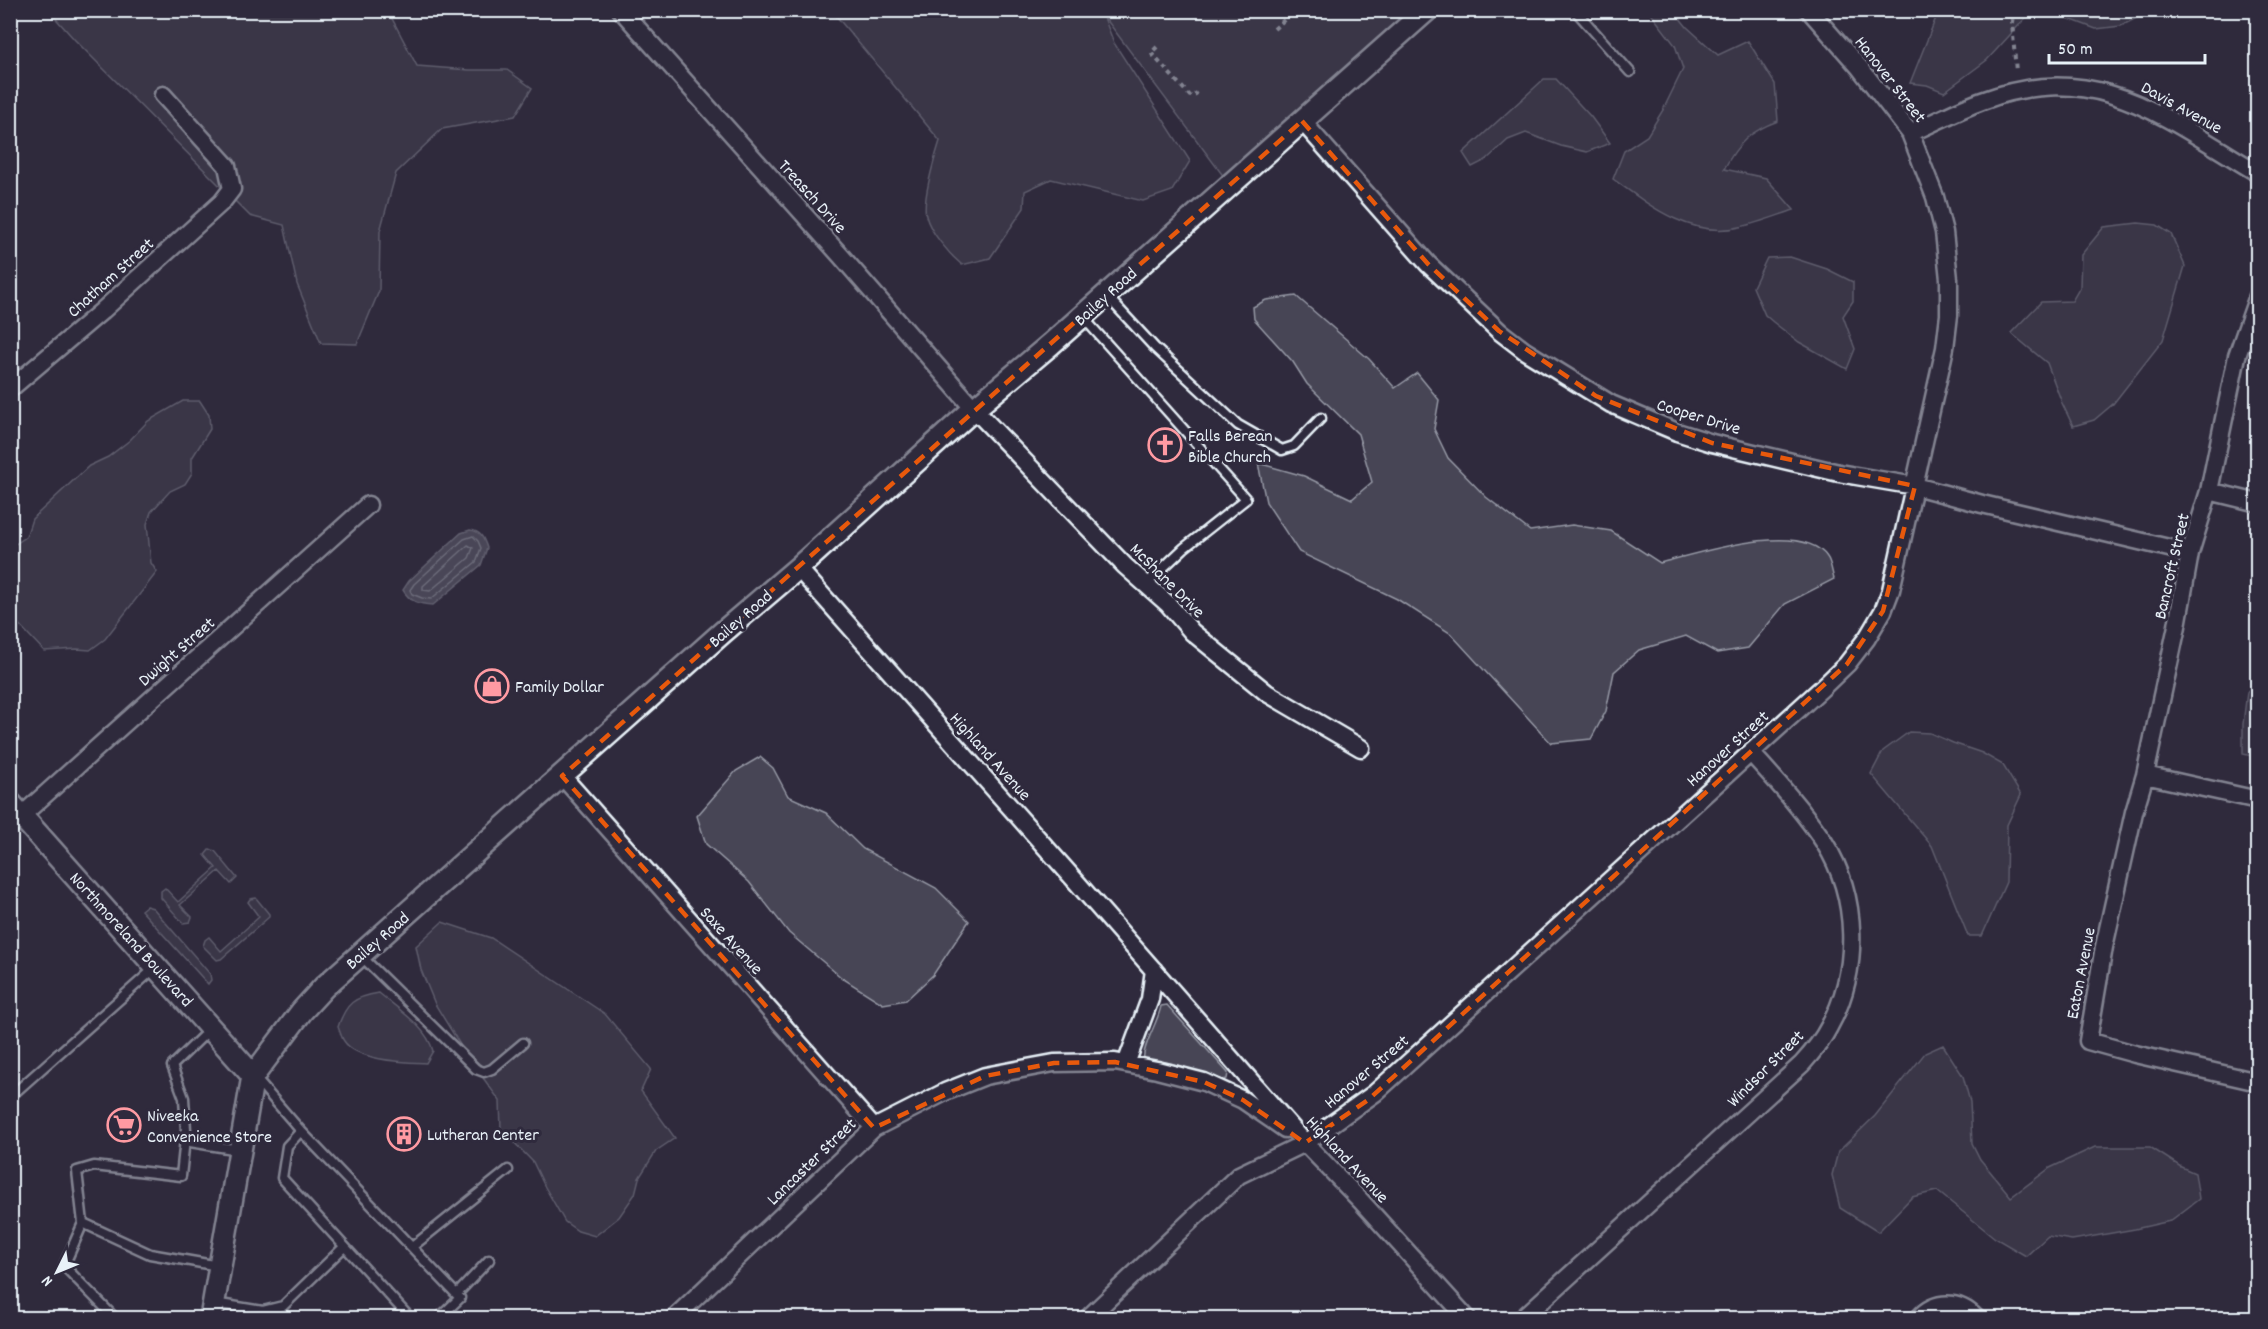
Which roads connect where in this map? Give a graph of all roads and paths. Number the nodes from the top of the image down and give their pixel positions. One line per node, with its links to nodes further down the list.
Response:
1 (621, 10): 20 (street, Treasch Drive)
2 (1290, 10): 7 (path)
3 (1427, 10): 13 (street, Bailey Road)
4 (1575, 10): 9 (lane)
5 (1809, 10): 14 (street, Hanover Street)
6 (2014, 10): 10 (path)
7 (1274, 29)
8 (1157, 47): 11 (path)
9 (1630, 72)
10 (2018, 91): 14 (street, Davis Avenue); 15 (street, Davis Avenue)
11 (1197, 93)
12 (163, 95): 19 (street, Chatham Street)
13 (1302, 121): 16 (street, Bailey Road); 22 (street, Cooper Drive)
14 (1910, 133): 22 (street, Hanover Street)
15 (2258, 172)
16 (1106, 295): 18 (street, Bailey Road); 21 (lane)
17 (2258, 296): 23 (street, Bancroft Street)
18 (1082, 316): 20 (street, Bailey Road); 28 (lane)
19 (10, 390)
20 (974, 409): 27 (street, Bailey Road); 28 (street, McShane Drive)
21 (1321, 418)
22 (1915, 486): 26 (street, Cooper Drive); 30 (street, Hanover Street)
23 (2209, 491): 24 (street); 26 (street, Bancroft Street)
24 (2258, 502)
25 (368, 505): 35 (street, Dwight Street)
26 (2190, 553): 31 (street, Bancroft Street)
27 (798, 568): 32 (street, Bailey Road); 38 (street, Highland Avenue)
28 (1146, 584): 29 (street, McShane Drive)
29 (1360, 748)
30 (1751, 753): 48 (street, Hanover Street); 65 (street, Windsor Street)
31 (2145, 775): 33 (street); 34 (street, Bancroft Street)
32 (562, 777): 36 (street, Bailey Road); 45 (street, Saxe Avenue)
33 (2258, 800)
34 (2134, 812): 43 (street, Eaton Avenue)
35 (14, 815): 37 (street, Northmoreland Boulevard)
36 (360, 955): 40 (lane); 42 (street, Bailey Road)
37 (156, 966): 39 (street, Northmoreland Boulevard); 44 (lane)
38 (1154, 970): 41 (street); 48 (street, Highland Avenue)
39 (211, 1028): 42 (street, Northmoreland Boulevard); 47 (lane)
40 (523, 1043)
41 (1126, 1064): 45 (street, Lancaster Street); 48 (street, Lancaster Street)
42 (253, 1076): 46 (lane); 49 (street, Bailey Road)
43 (2258, 1082)
44 (11, 1096)
45 (874, 1128): 62 (street, Lancaster Street)
46 (301, 1131): 52 (lane); 53 (lane)
47 (184, 1141): 49 (lane); 51 (lane)
48 (1305, 1143): 63 (street, Hanover Street); 64 (street, Highland Avenue)
49 (239, 1150): 55 (street, Bailey Road)
50 (508, 1170): 53 (lane)
51 (83, 1223): 55 (lane); 59 (lane)
52 (344, 1247): 58 (lane); 60 (lane)
53 (412, 1247): 56 (lane)
54 (489, 1260): 56 (lane)
55 (219, 1266): 57 (street, Bailey Road)
56 (457, 1294): 61 (lane)
57 (213, 1310): 58 (lane)
58 (253, 1314)
59 (115, 1318)
60 (411, 1318)
61 (439, 1318)
62 (674, 1318)
63 (1088, 1318)
64 (1467, 1318)
65 (1523, 1318)
66 (1919, 1318): 67 (street)
67 (1976, 1318)

